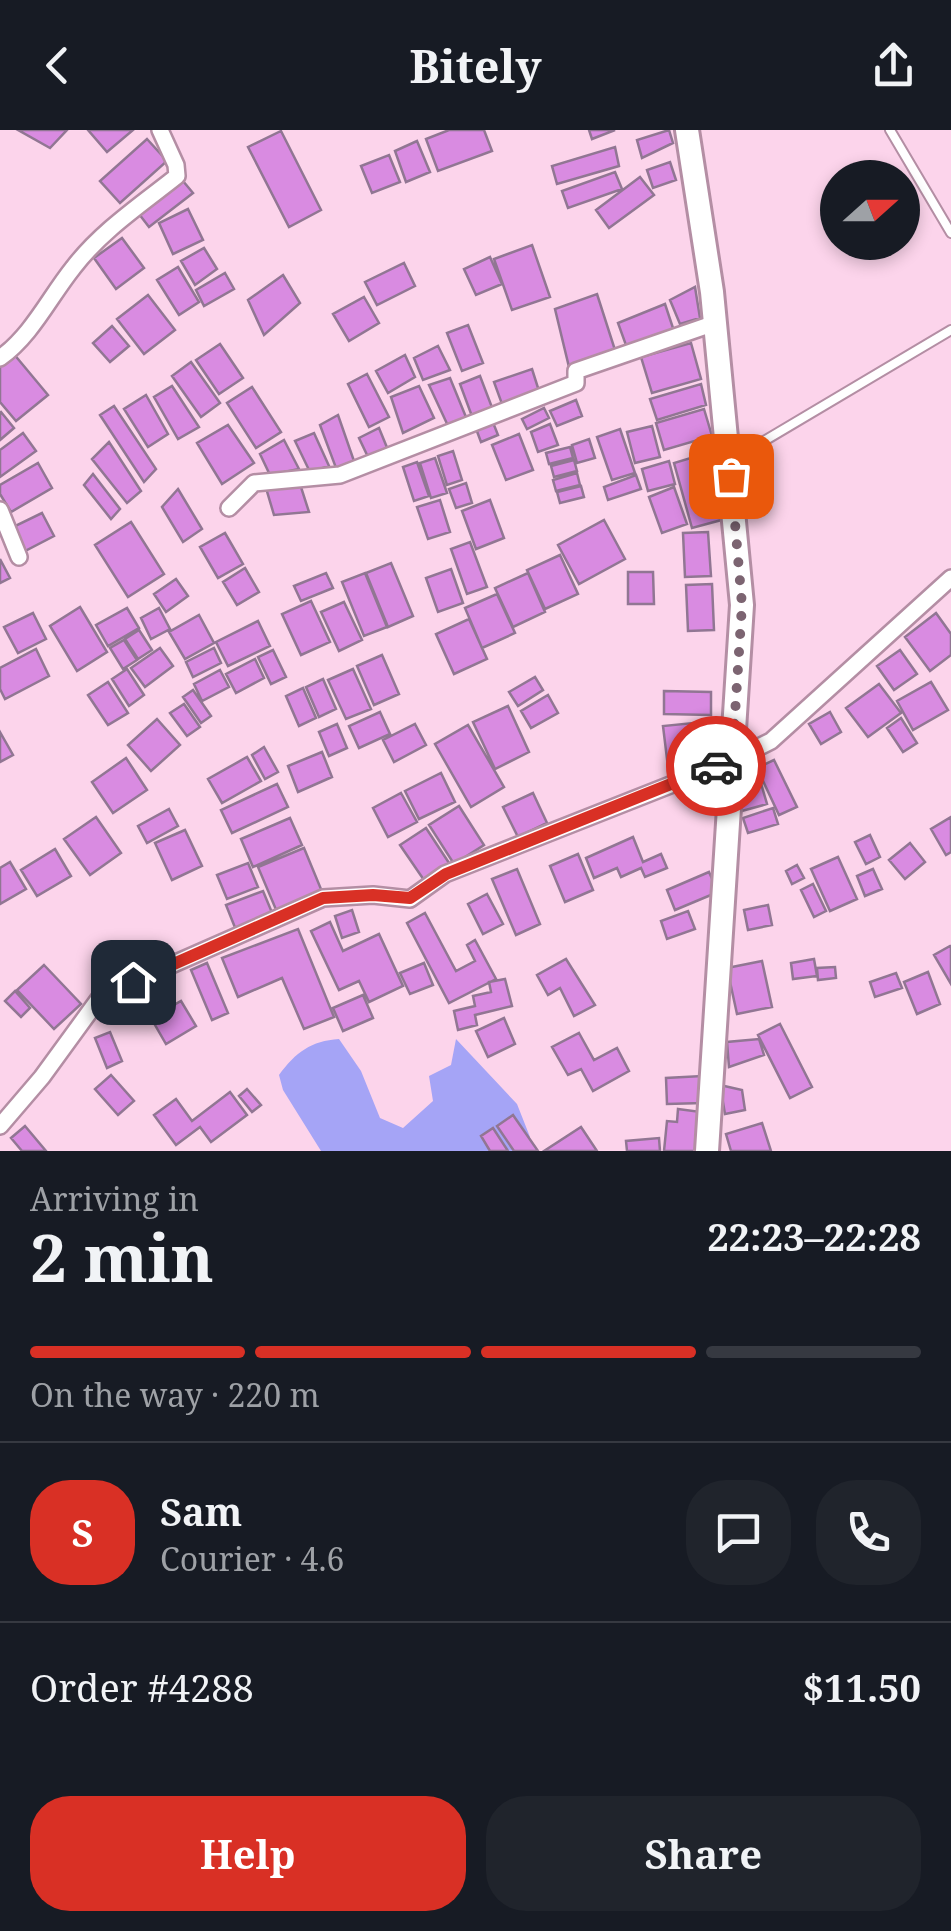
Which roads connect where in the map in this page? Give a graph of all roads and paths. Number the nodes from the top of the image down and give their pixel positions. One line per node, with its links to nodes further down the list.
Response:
1 (160, 130): 7 (street)
2 (687, 130): 5 (main road)
3 (890, 130): 4 (lane)
4 (951, 233)
5 (715, 322): 8 (main road); 9 (street)
6 (951, 330): 8 (lane)
7 (0, 358)
8 (728, 444): 13 (main road)
9 (229, 508)
10 (0, 510): 11 (street)
11 (18, 557)
12 (951, 578): 13 (street)
13 (732, 761): 14 (street); 15 (main road)
14 (0, 1124)
15 (708, 1151)

